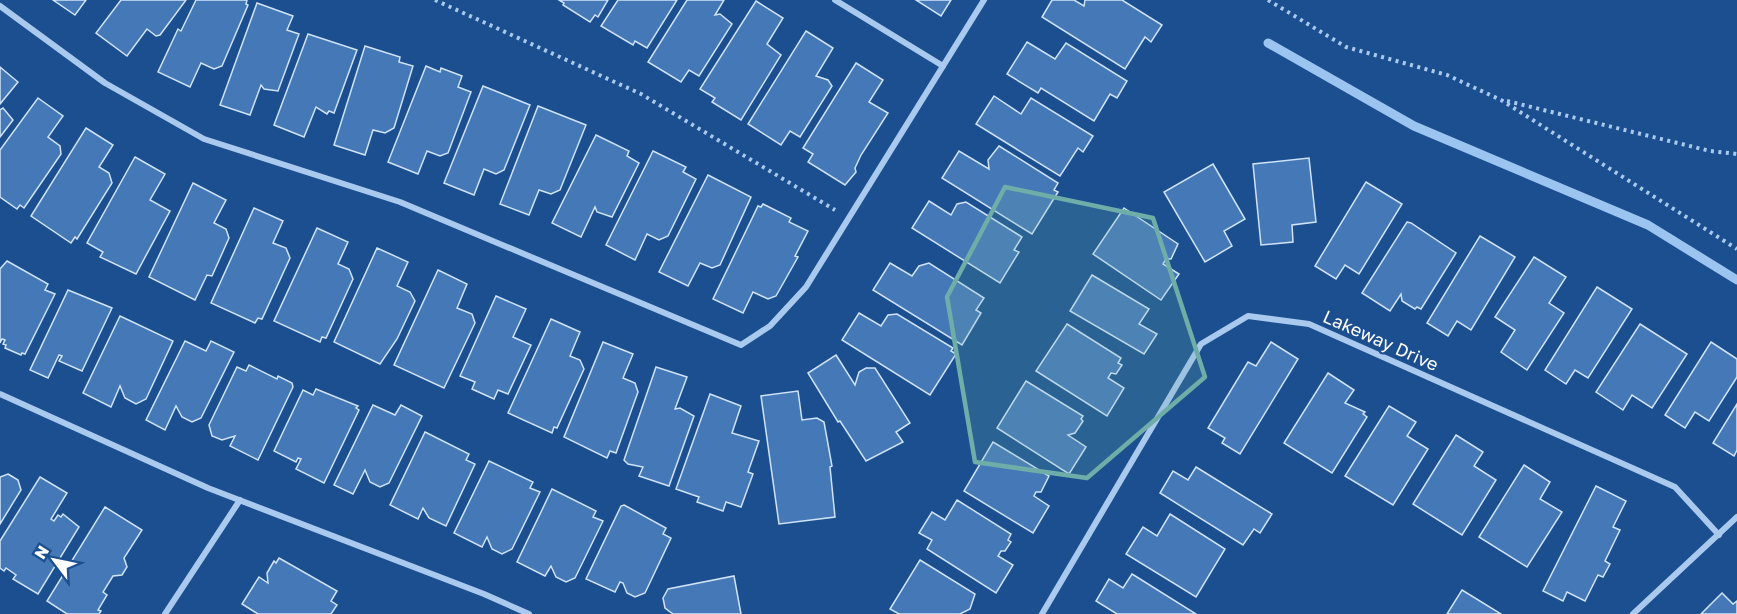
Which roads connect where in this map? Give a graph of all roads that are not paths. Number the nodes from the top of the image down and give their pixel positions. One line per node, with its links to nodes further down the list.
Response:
1 (835, 0): 4 (street)
2 (984, 0): 4 (street)
3 (0, 6): 4 (street)
4 (944, 66)
5 (0, 394): 6 (street)
6 (240, 500): 9 (street); 10 (street)
7 (1737, 517): 8 (street)
8 (1719, 535): 11 (street, Lakeway Drive); 12 (street)
9 (165, 614)
10 (529, 614)
11 (1042, 614)
12 (1633, 614)

